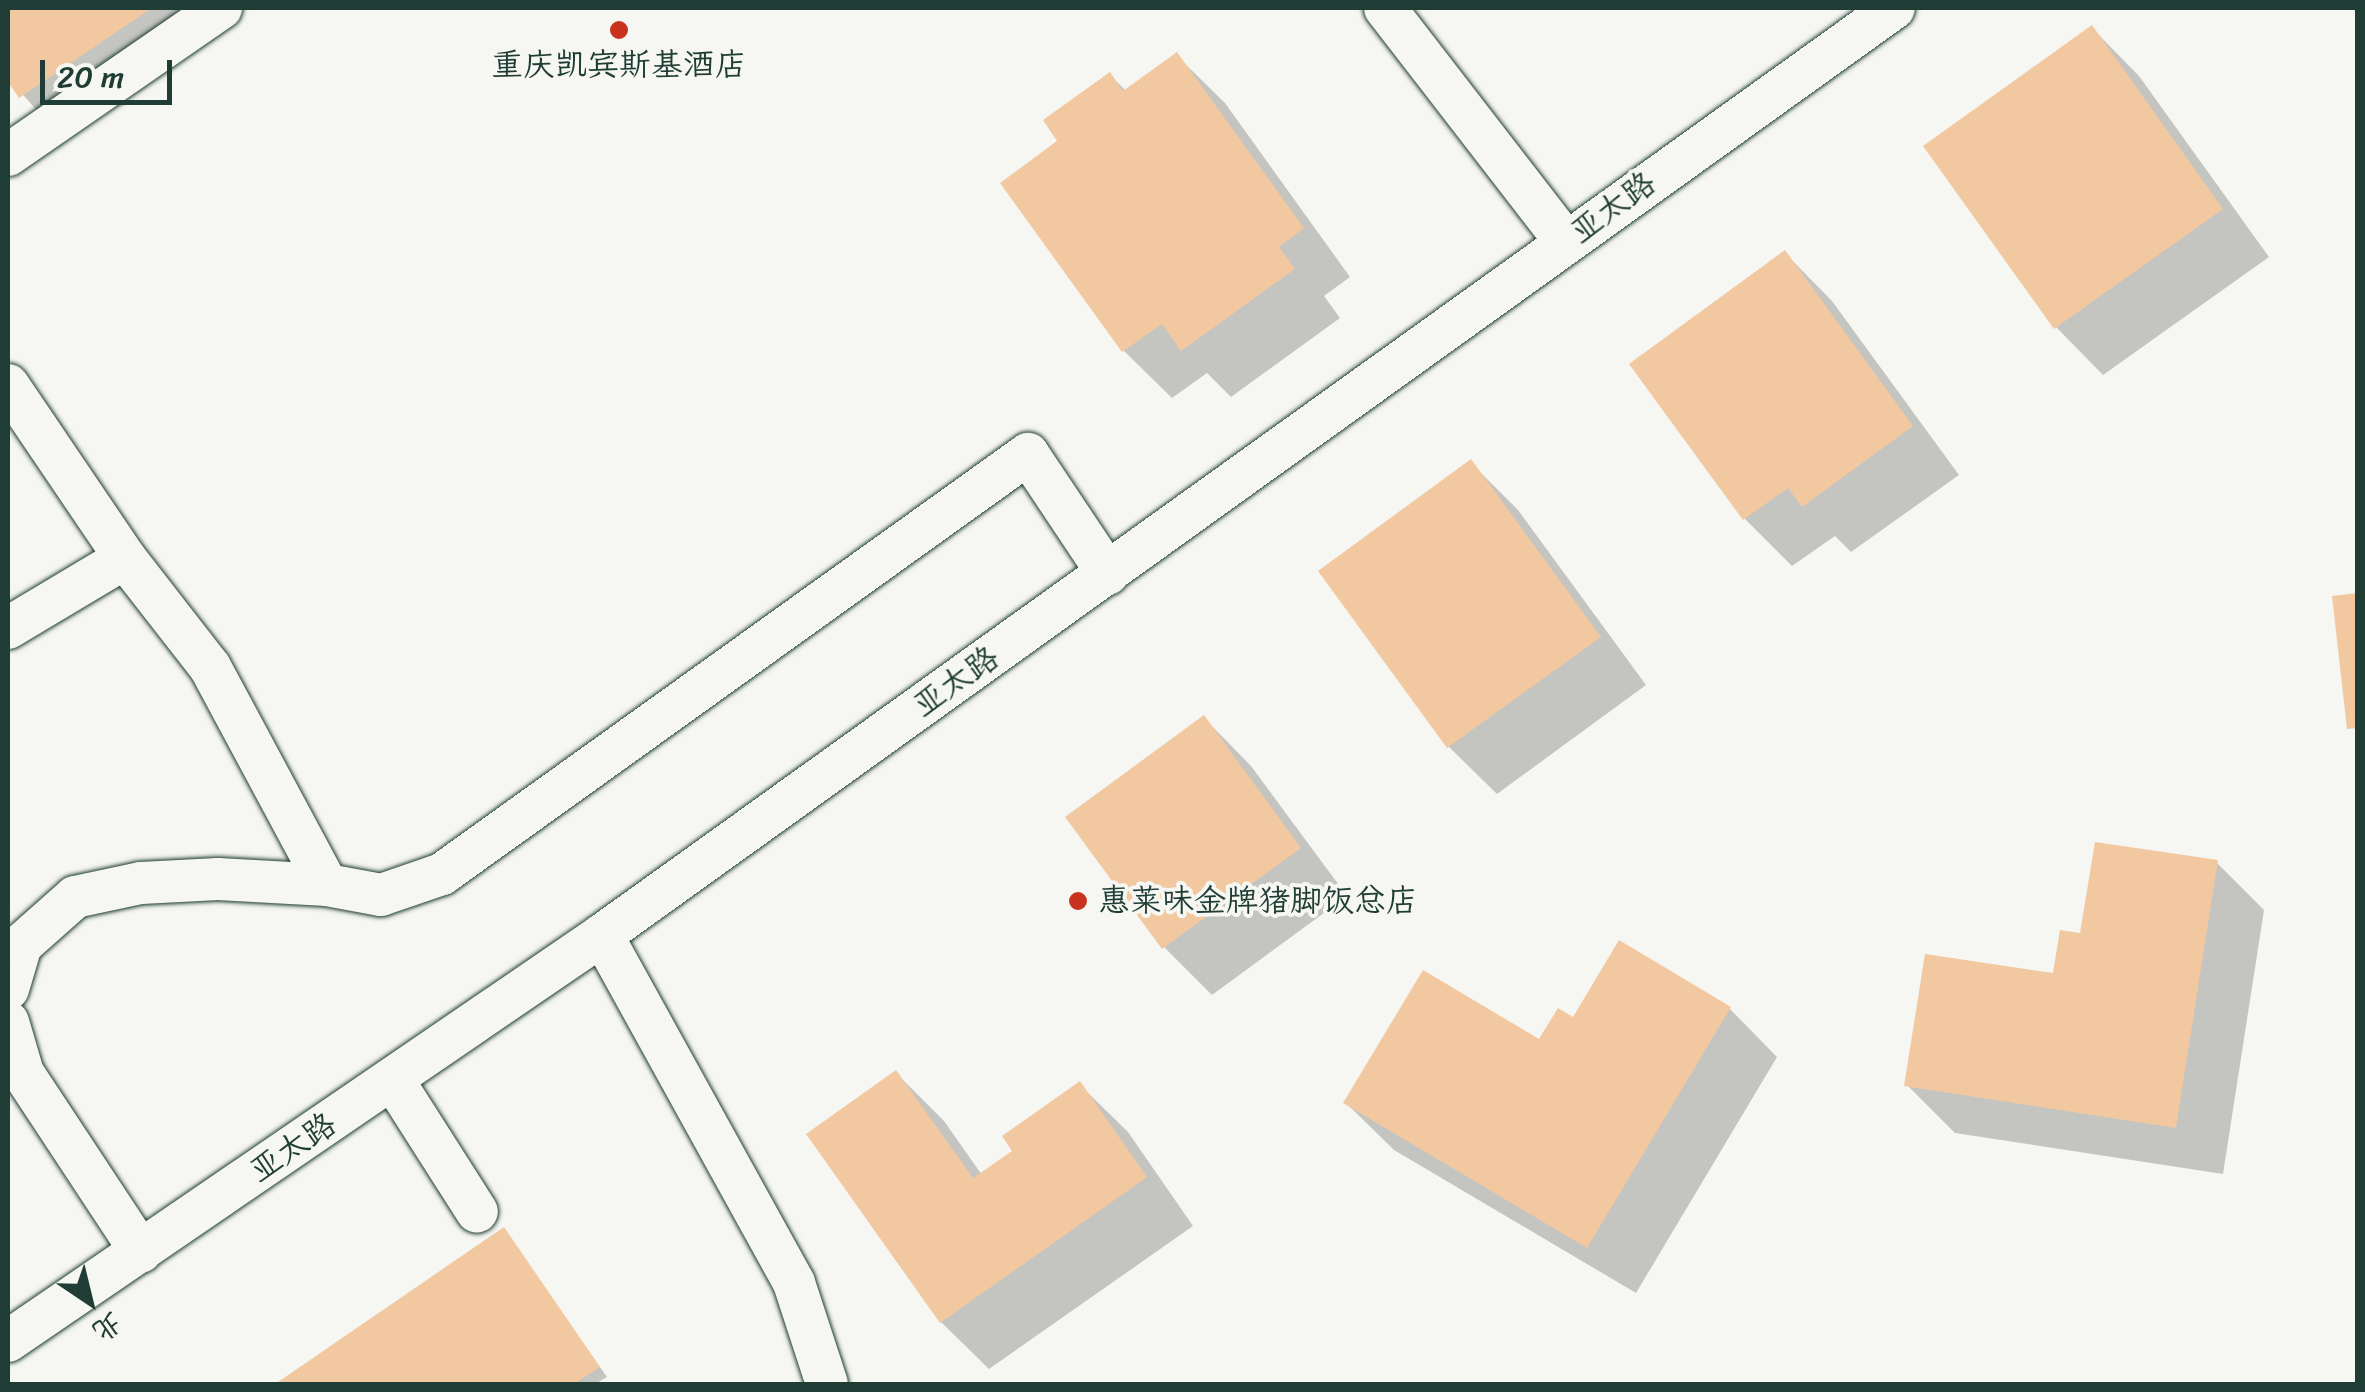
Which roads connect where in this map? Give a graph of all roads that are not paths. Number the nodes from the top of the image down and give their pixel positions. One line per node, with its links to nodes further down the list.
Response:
1 (221, 8): 4 (street)
2 (1386, 8): 5 (street)
3 (1894, 8): 5 (street, 亚太路)
4 (8, 155)
5 (1566, 242): 8 (street, 亚太路)
6 (8, 385): 7 (street)
7 (125, 558): 9 (street); 10 (street)
8 (1108, 574): 10 (street); 11 (street, 亚太路)
9 (8, 628)
10 (326, 885): 12 (street)
11 (602, 935): 14 (street, 亚太路); 18 (street)
12 (8, 989)
13 (8, 1022): 16 (street)
14 (392, 1080): 15 (street); 16 (street, 亚太路)
15 (477, 1212)
16 (141, 1252): 17 (street, 亚太路)
17 (8, 1341)
18 (827, 1384)

